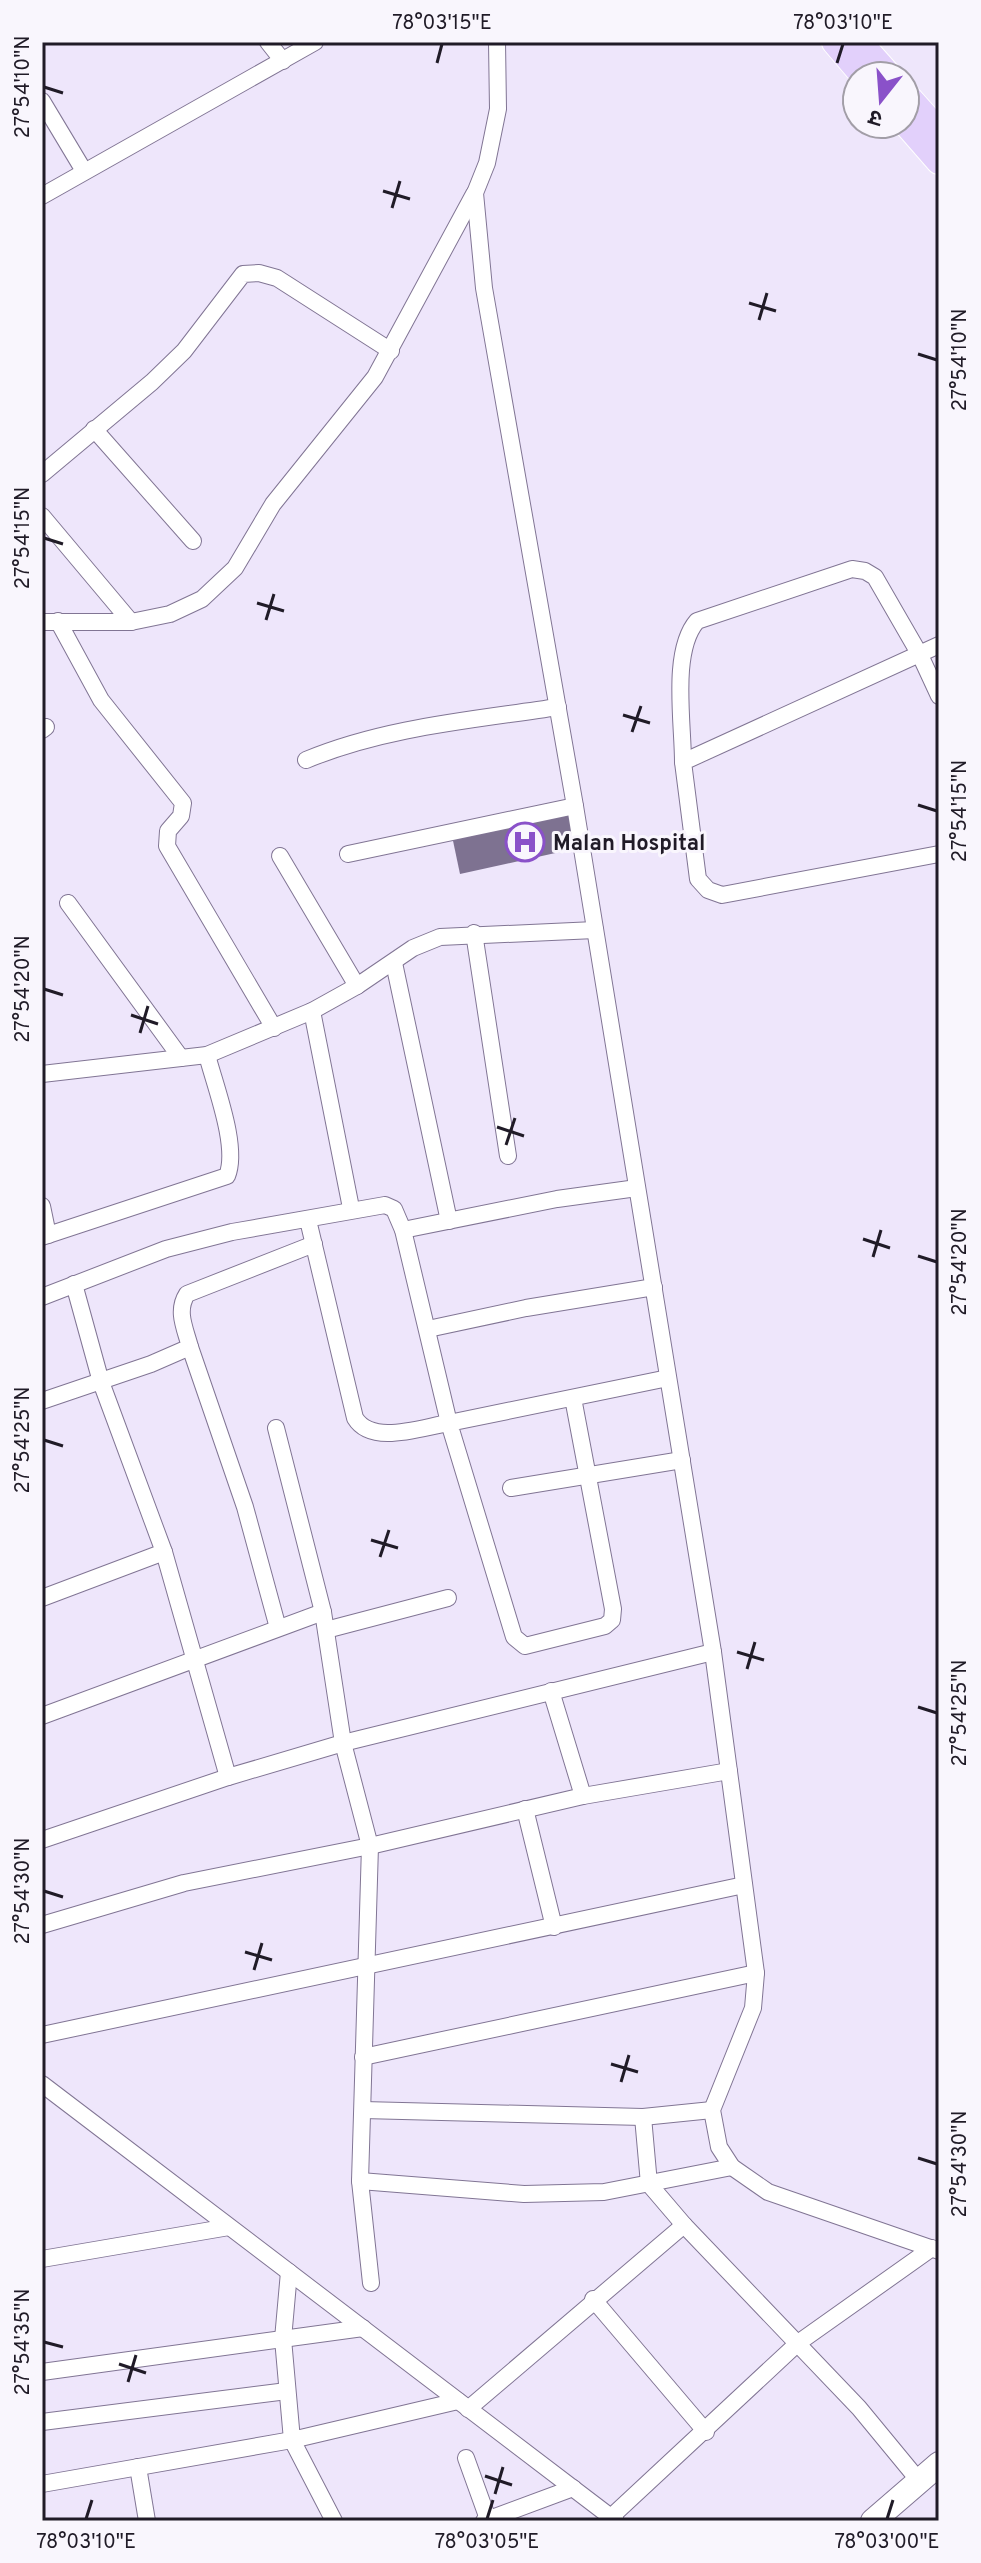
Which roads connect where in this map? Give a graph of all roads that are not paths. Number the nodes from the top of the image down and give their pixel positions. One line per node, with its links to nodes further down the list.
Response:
1 (268, 42): 8 (street)
2 (315, 42): 8 (street)
3 (497, 42): 15 (street)
4 (835, 42): 6 (main road)
5 (859, 42): 7 (main road)
6 (850, 60)
7 (875, 60)
8 (283, 61): 14 (street)
9 (42, 101): 14 (street)
10 (921, 112): 11 (main road)
11 (939, 132)
12 (921, 140): 13 (main road)
13 (939, 161)
14 (84, 171): 16 (street)
15 (475, 193): 17 (street); 27 (street)
16 (42, 196)
17 (391, 351): 18 (street); 23 (street)
18 (94, 429): 19 (street); 21 (street)
19 (42, 474)
20 (42, 516): 23 (street)
21 (193, 541)
22 (50, 622): 23 (street); 40 (street)
23 (131, 622)
24 (939, 645): 25 (street)
25 (920, 655): 26 (street); 29 (street); 29 (street)
26 (939, 696)
27 (558, 707): 28 (street); 30 (street)
28 (306, 760)
29 (683, 762): 32 (street)
30 (575, 806): 31 (street); 35 (street)
31 (348, 854)
32 (939, 854)
33 (280, 856): 38 (street)
34 (68, 903): 42 (street)
35 (595, 930): 36 (street); 45 (street)
36 (474, 933): 37 (street); 44 (street)
37 (394, 963): 38 (street); 49 (street)
38 (357, 986): 39 (street)
39 (312, 1011): 40 (street); 47 (street)
40 (274, 1028): 41 (street)
41 (207, 1055): 42 (street); 51 (street)
42 (181, 1058): 43 (street)
43 (42, 1074)
44 (508, 1156)
45 (637, 1188): 49 (street); 54 (street)
46 (42, 1206): 51 (street)
47 (351, 1208): 48 (street); 50 (street)
48 (308, 1220): 52 (street); 53 (street)
49 (449, 1221): 50 (street)
50 (403, 1230): 56 (street)
51 (45, 1236)
52 (314, 1244): 57 (street); 62 (street)
53 (74, 1284): 55 (street); 59 (street)
54 (654, 1287): 56 (street); 58 (street)
55 (42, 1297)
56 (428, 1329): 62 (street)
57 (190, 1347): 59 (street); 71 (street)
58 (668, 1378): 60 (street); 64 (street)
59 (101, 1382): 61 (street); 67 (street)
60 (573, 1398): 62 (street); 65 (street)
61 (42, 1401)
62 (449, 1423): 65 (street)
63 (276, 1428): 70 (street)
64 (682, 1460): 65 (street); 73 (street)
65 (591, 1476): 66 (street)
66 (511, 1488)
67 (164, 1552): 68 (street); 74 (street)
68 (42, 1598)
69 (448, 1598): 72 (street)
70 (323, 1612): 71 (street); 72 (street)
71 (278, 1628): 74 (street)
72 (326, 1630): 77 (street)
73 (713, 1652): 75 (street); 78 (street)
74 (197, 1659): 76 (street); 79 (street)
75 (551, 1691): 77 (street); 80 (street)
76 (42, 1716)
77 (343, 1743): 79 (street); 83 (street)
78 (729, 1771): 80 (street); 84 (street)
79 (228, 1777): 82 (street)
80 (583, 1796): 81 (street)
81 (525, 1809): 83 (street); 86 (street)
82 (42, 1840)
83 (370, 1846): 85 (street); 87 (street)
84 (744, 1885): 86 (street); 88 (street)
85 (42, 1925)
86 (554, 1927): 87 (street)
87 (365, 1968): 89 (street); 90 (street)
88 (756, 1973): 90 (street); 93 (street)
89 (42, 2035)
90 (363, 2057): 92 (street)
91 (42, 2084): 99 (street)
92 (363, 2110): 94 (street); 96 (street)
93 (712, 2110): 94 (street); 95 (street)
94 (643, 2117): 97 (street)
95 (732, 2167): 97 (street); 100 (street)
96 (360, 2181): 97 (street); 103 (street)
97 (649, 2184): 98 (street)
98 (684, 2225): 104 (street); 107 (street)
99 (229, 2227): 101 (street); 102 (street)
100 (936, 2249): 107 (street)
101 (42, 2259)
102 (289, 2272): 105 (street); 106 (street)
103 (371, 2283)
104 (593, 2299): 110 (street); 112 (street)
105 (363, 2328): 106 (street); 110 (street)
106 (283, 2339): 108 (street); 109 (street)
107 (798, 2343): 112 (street); 117 (street)
108 (42, 2372)
109 (287, 2391): 111 (street); 113 (street)
110 (463, 2405): 113 (street); 119 (street)
111 (42, 2422)
112 (706, 2432): 120 (street)
113 (292, 2440): 116 (street); 123 (street)
114 (466, 2458): 121 (street)
115 (939, 2464): 117 (main road)
116 (138, 2467): 118 (street); 122 (street)
117 (920, 2482): 124 (main road)
118 (42, 2484)
119 (573, 2488): 120 (street); 121 (street)
120 (613, 2519)
121 (486, 2520)
122 (147, 2521)
123 (334, 2521)
124 (873, 2521)

